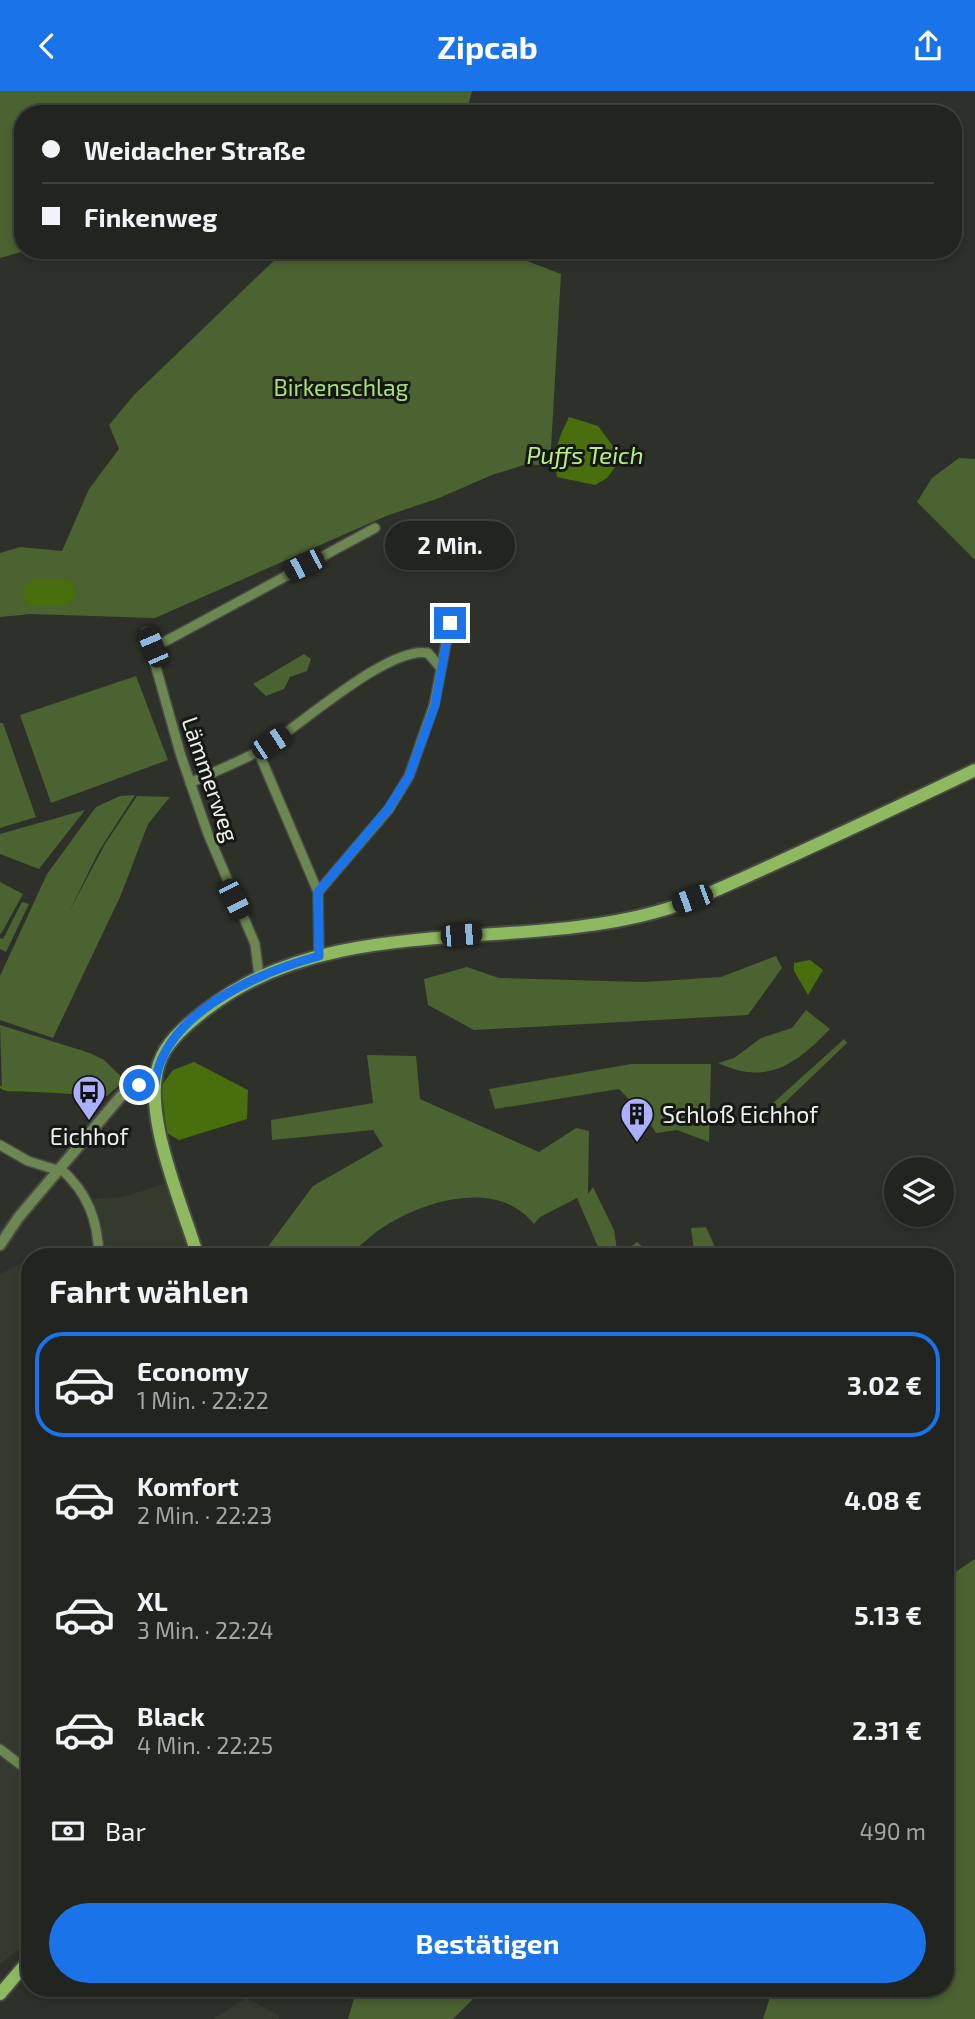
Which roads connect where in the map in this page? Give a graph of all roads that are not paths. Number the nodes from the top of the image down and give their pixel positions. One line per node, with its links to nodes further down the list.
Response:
1 (375, 528): 4 (street)
2 (450, 623): 5 (street)
3 (146, 632): 4 (street, Lämmerweg)
4 (153, 647): 8 (street, Lämmerweg)
5 (440, 669): 6 (street); 9 (street)
6 (258, 751): 8 (street); 9 (street)
7 (975, 770): 10 (main road)
8 (190, 783): 11 (street, Lämmerweg)
9 (318, 892): 10 (street)
10 (319, 956): 11 (main road)
11 (259, 975): 12 (main road)
12 (155, 1084): 14 (street); 17 (main road)
13 (0, 1145): 14 (street)
14 (59, 1169): 15 (street); 16 (street)
15 (0, 1245)
16 (98, 1248)
17 (195, 1248)
18 (0, 1749): 19 (street)
19 (21, 1765)
20 (21, 1968): 21 (main road)
21 (2, 1988)

